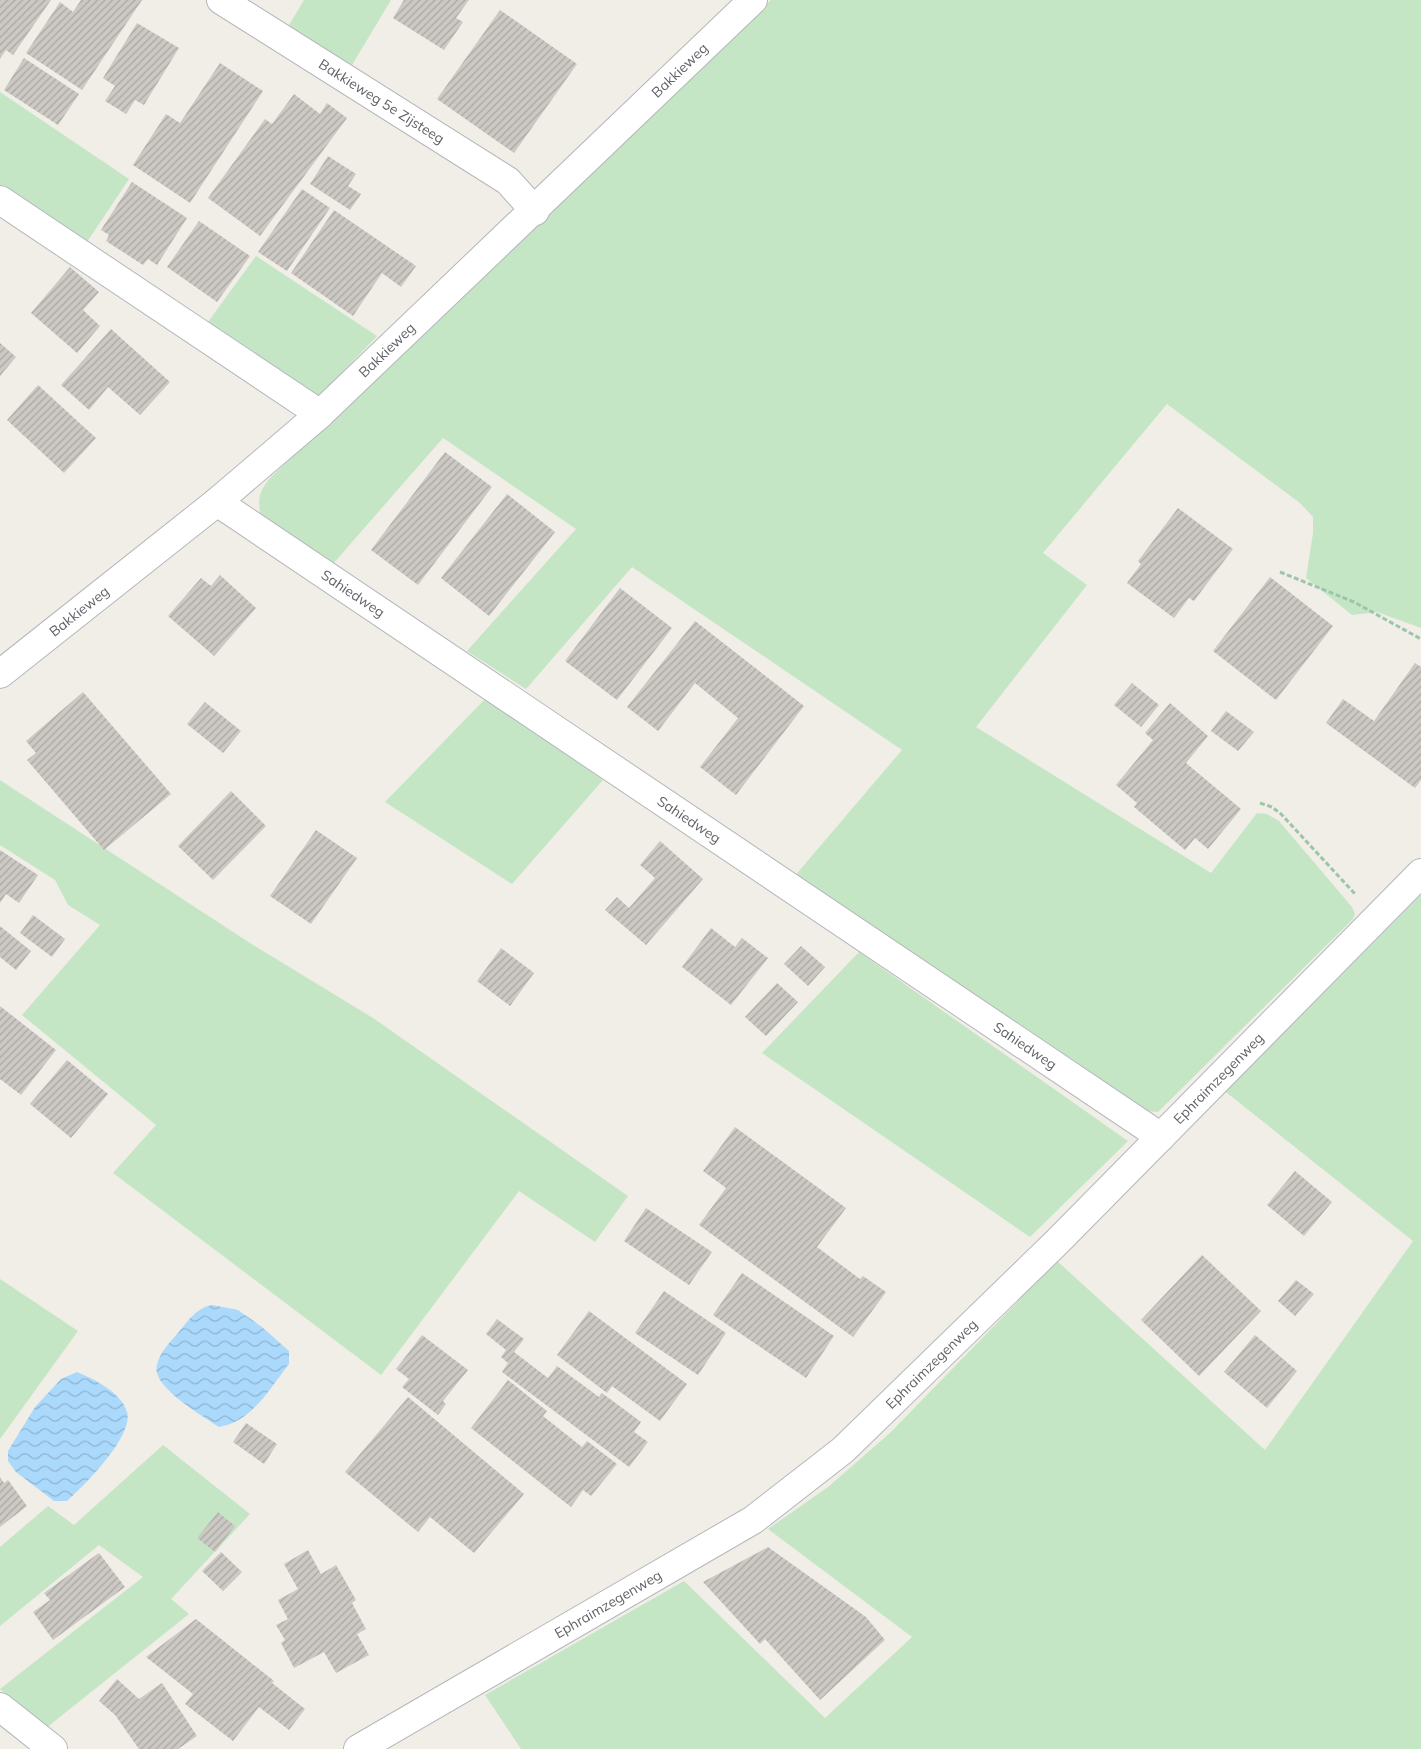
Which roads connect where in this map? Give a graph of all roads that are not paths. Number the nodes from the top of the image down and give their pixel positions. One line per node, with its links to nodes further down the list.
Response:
1 (221, 0): 4 (street, Bakkieweg 5e Zijsteeg)
2 (753, 0): 4 (street, Bakkieweg)
3 (0, 200): 5 (street)
4 (535, 210): 5 (street, Bakkieweg)
5 (320, 414): 6 (street, Bakkieweg)
6 (217, 502): 7 (street, Bakkieweg); 9 (street, Sahiedweg)
7 (0, 674)
8 (1421, 873): 9 (street, Ephraimzegenweg)
9 (1161, 1137): 12 (street, Ephraimzegenweg)
10 (0, 1707): 11 (street)
11 (53, 1749)
12 (358, 1749)

